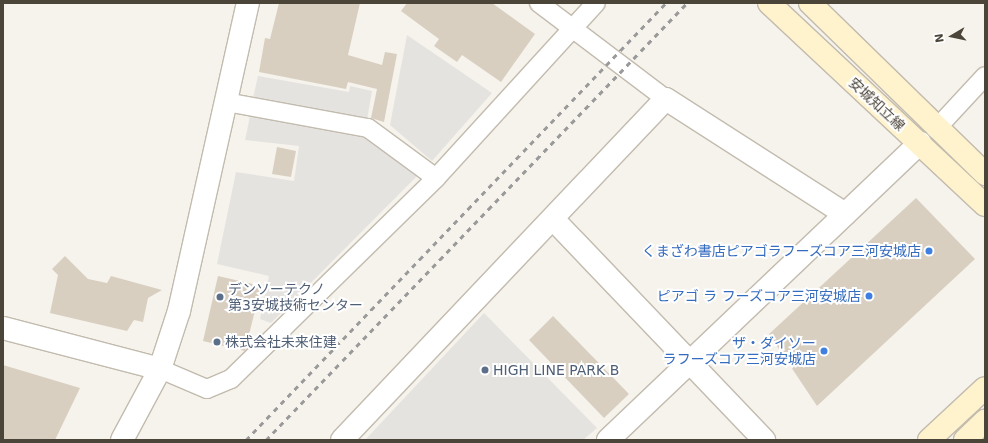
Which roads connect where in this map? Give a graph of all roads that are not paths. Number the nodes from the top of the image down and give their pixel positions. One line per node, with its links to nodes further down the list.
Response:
1 (248, 3): 9 (street)
2 (539, 3): 6 (street)
3 (596, 3): 6 (street)
4 (769, 3): 11 (main road, 安城知立線)
5 (810, 3): 10 (main road, 安城知立線)
6 (574, 28): 8 (street); 13 (street)
7 (985, 76): 10 (street)
8 (666, 99): 15 (street); 16 (street)
9 (226, 102): 13 (street); 19 (street)
10 (936, 128): 12 (main road, 安城知立線)
11 (920, 143): 14 (main road, 安城知立線); 15 (street)
12 (985, 174)
13 (436, 178): 19 (street)
14 (985, 205)
15 (845, 214): 18 (street)
16 (553, 219): 18 (street); 23 (street)
17 (3, 328): 19 (street)
18 (690, 361): 24 (street); 25 (street)
19 (160, 369): 22 (street)
20 (985, 388): 26 (main road)
21 (985, 421): 27 (main road)
22 (122, 440)
23 (342, 440)
24 (608, 440)
25 (764, 440)
26 (929, 440)
27 (965, 440)

